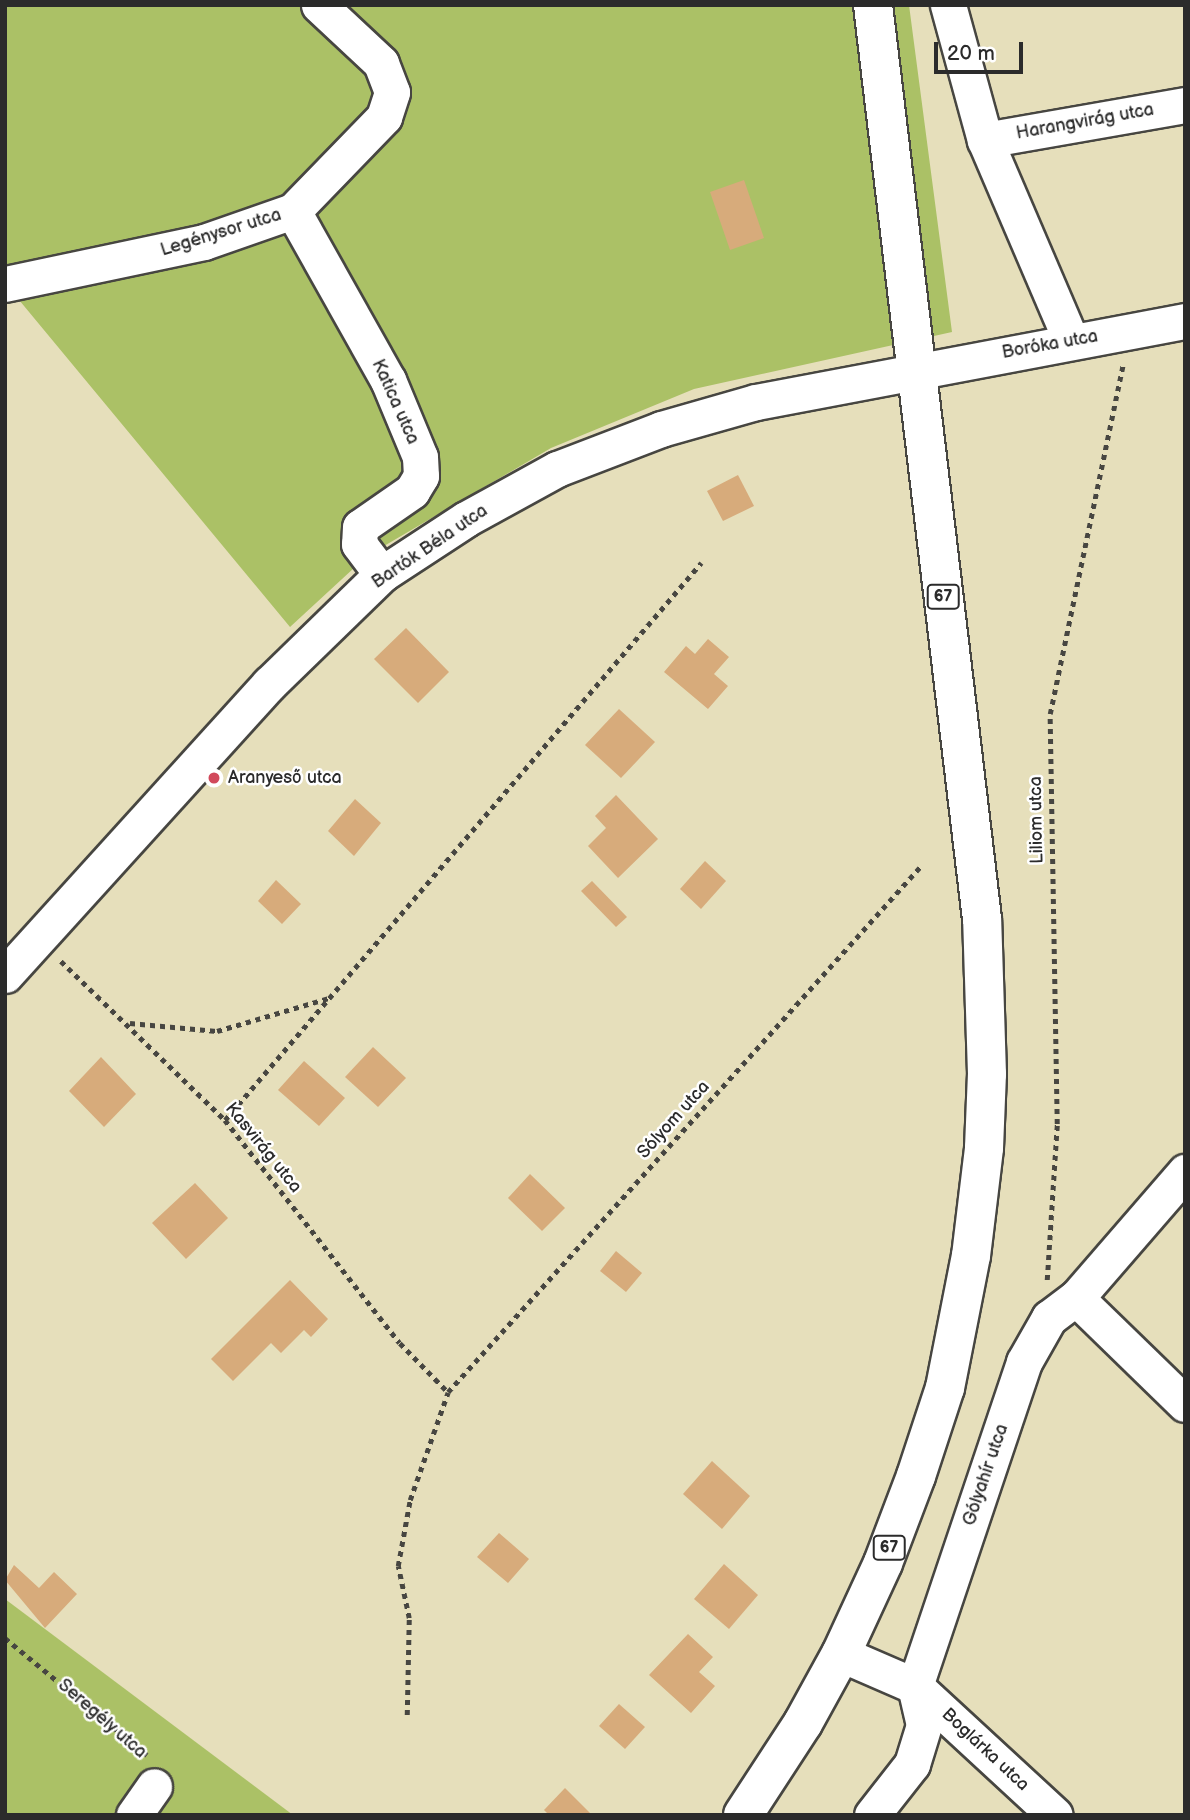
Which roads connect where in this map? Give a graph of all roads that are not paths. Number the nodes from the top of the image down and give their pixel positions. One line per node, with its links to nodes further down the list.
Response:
1 (319, 5): 6 (street, Legénysor utca)
2 (873, 5): 10 (main road, 67)
3 (948, 5): 5 (street)
4 (1185, 105): 5 (street, Harangvirág utca)
5 (985, 139): 9 (street)
6 (293, 211): 7 (street, Legénysor utca); 11 (street, Katica utca)
7 (5, 284)
8 (1185, 321): 9 (street, Boróka utca)
9 (1071, 341): 10 (street, Boróka utca)
10 (915, 370): 11 (street, Bartók Béla utca); 16 (main road, 67)
11 (382, 574): 12 (street, Bartók Béla utca)
12 (5, 975)
13 (1185, 1172): 14 (street, Gólyahír utca)
14 (1063, 1308): 15 (street); 17 (street, Gólyahír utca)
15 (1185, 1404)
16 (841, 1654): 17 (street, Boglárka utca); 20 (main road, 67)
17 (915, 1686): 21 (street); 22 (street, Boglárka utca)
18 (154, 1786): 19 (street)
19 (134, 1815)
20 (743, 1815)
21 (872, 1815)
22 (1055, 1815)

